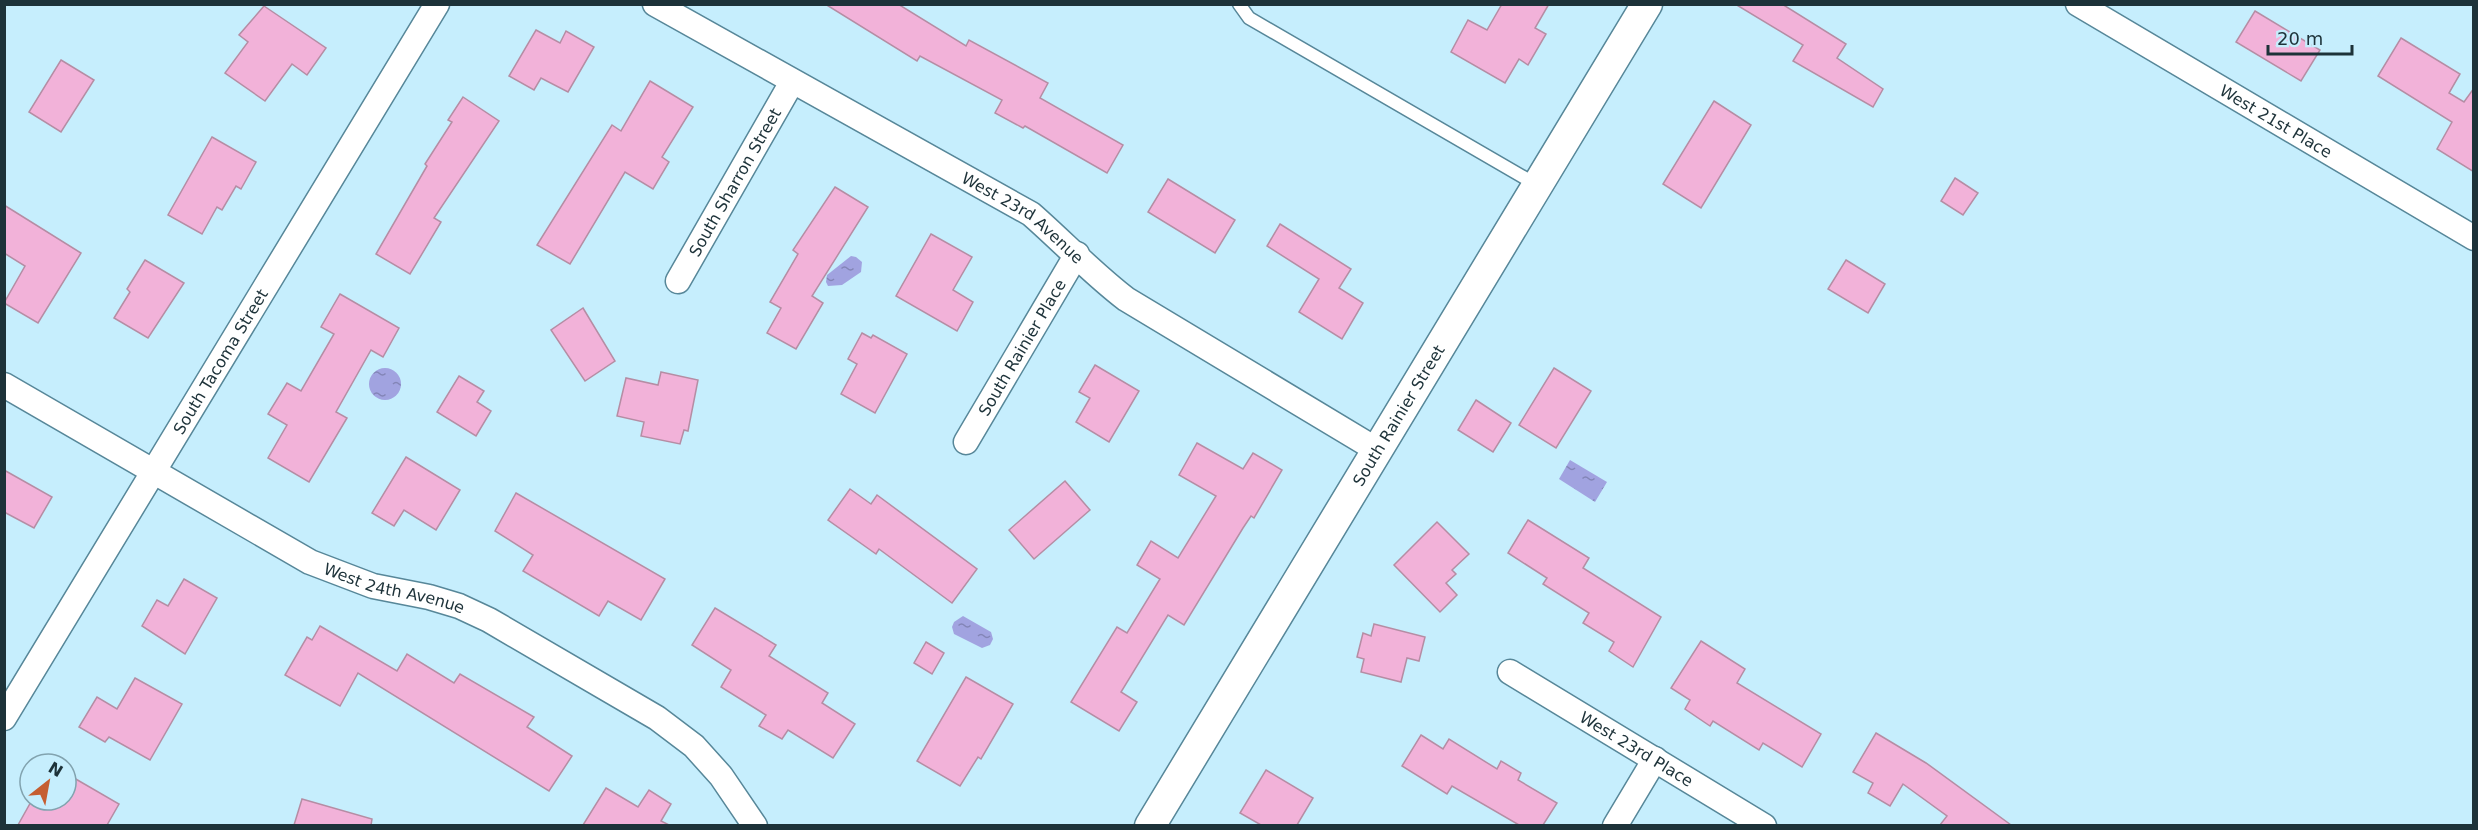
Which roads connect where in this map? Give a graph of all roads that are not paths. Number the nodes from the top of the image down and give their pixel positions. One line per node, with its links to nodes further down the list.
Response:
1 (437, 4): 14 (street, South Tacoma Street)
2 (655, 4): 6 (street, West 23rd Avenue)
3 (1239, 4): 7 (lane)
4 (1647, 4): 7 (street, South Rainier Street)
5 (2078, 4): 8 (street, West 21st Place)
6 (792, 82): 9 (street, West 23rd Avenue); 10 (street, South Sharron Street)
7 (1538, 185): 13 (street, South Rainier Street)
8 (2474, 238)
9 (1077, 254): 12 (street, South Rainier Place); 13 (street, West 23rd Avenue)
10 (678, 281)
11 (4, 385): 14 (street, West 24th Avenue)
12 (966, 442)
13 (1377, 450): 19 (street, South Rainier Street)
14 (154, 471): 16 (street, South Tacoma Street); 18 (street, West 24th Avenue)
15 (1510, 672): 17 (street, West 23rd Place)
16 (4, 718)
17 (1655, 759): 20 (street); 21 (street, West 23rd Place)
18 (755, 825)
19 (1150, 825)
20 (1615, 825)
21 (1764, 825)

